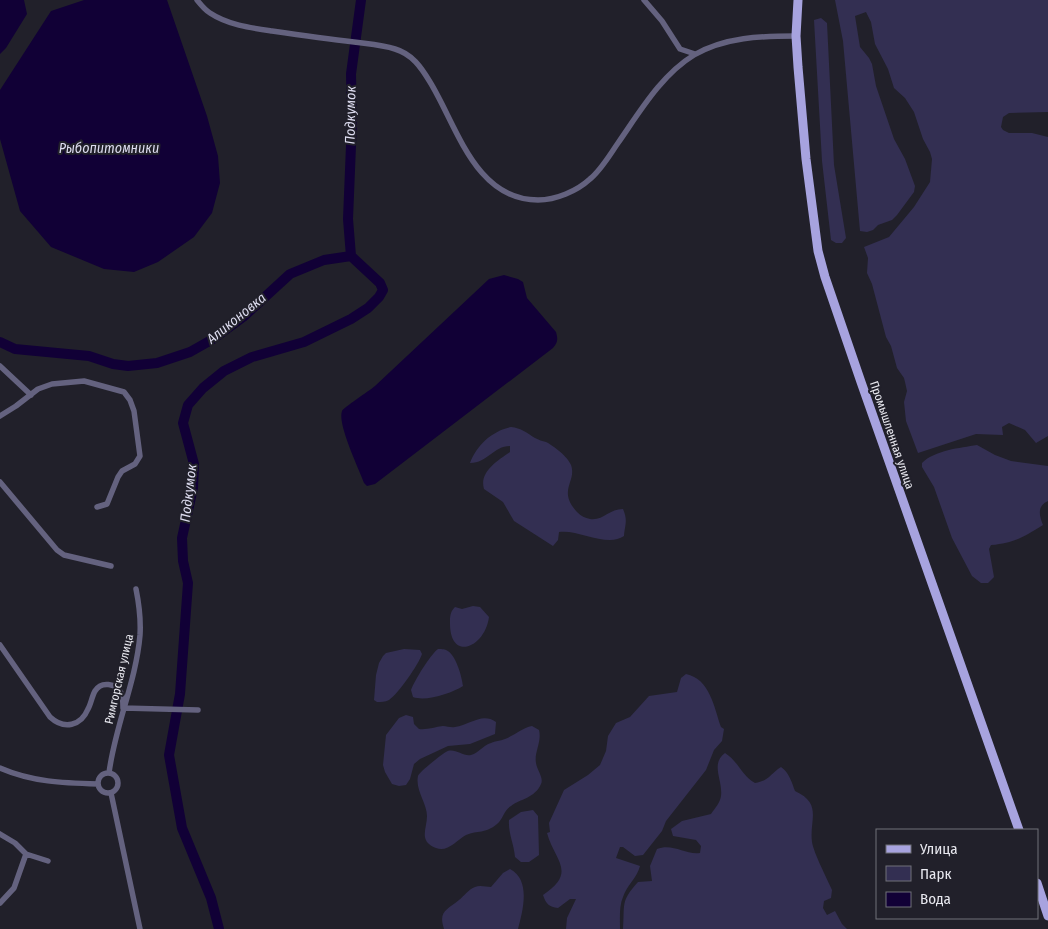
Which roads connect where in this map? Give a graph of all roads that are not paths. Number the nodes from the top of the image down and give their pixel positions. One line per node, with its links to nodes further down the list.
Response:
1 (197, 0): 5 (street)
2 (644, 0): 5 (street)
3 (798, 0): 4 (main road, Промышленная улица)
4 (796, 36): 5 (street); 20 (main road, Промышленная улица)
5 (695, 54)
6 (0, 366): 7 (street)
7 (31, 395): 8 (street); 10 (street)
8 (0, 416)
9 (0, 482): 11 (street)
10 (98, 507)
11 (111, 566)
12 (136, 589): 14 (street, Римгорская улица)
13 (0, 645): 14 (street)
14 (123, 708): 15 (street); 17 (street, Римгорская улица)
15 (198, 710)
16 (0, 768): 18 (street)
17 (109, 773): 18 (street); 19 (street)
18 (98, 784): 19 (street)
19 (111, 793): 27 (street)
20 (1019, 829)
21 (0, 834): 22 (street)
22 (26, 854): 23 (street); 25 (street)
23 (48, 861)
24 (1038, 886): 26 (main road)
25 (0, 903)
26 (1048, 916)
27 (140, 929)

